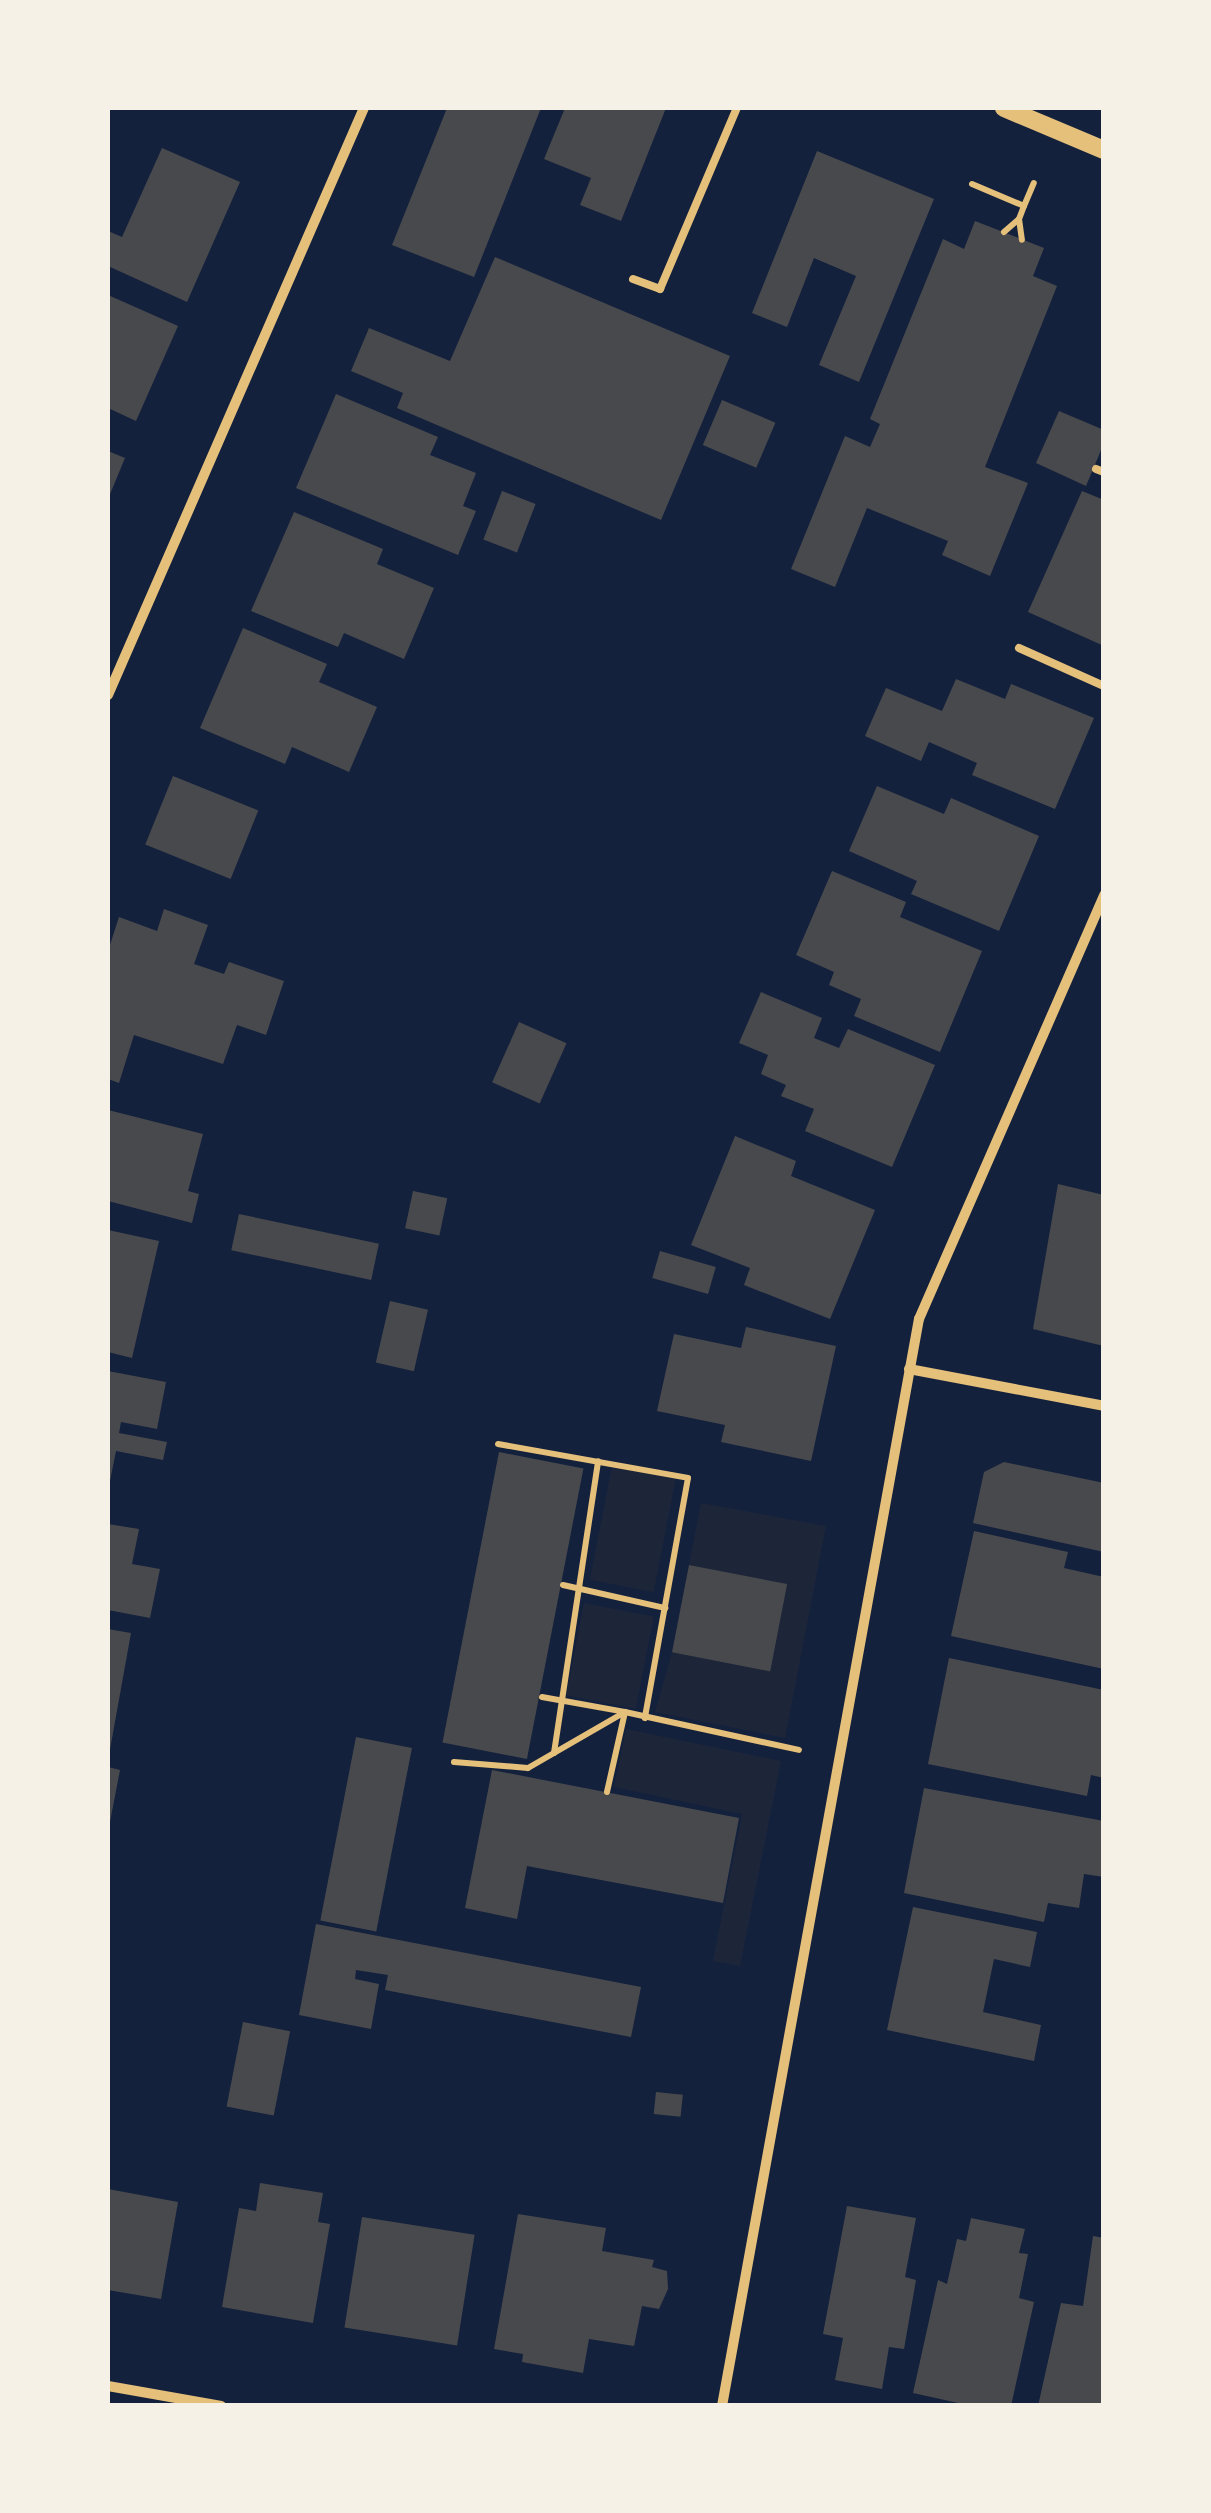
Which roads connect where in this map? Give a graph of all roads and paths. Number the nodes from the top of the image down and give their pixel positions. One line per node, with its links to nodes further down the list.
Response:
1 (364, 108): 14 (street)
2 (737, 108): 11 (lane)
3 (1004, 108): 4 (street)
4 (1104, 150)
5 (1034, 183): 7 (path)
6 (972, 184): 7 (path)
7 (1024, 206): 8 (path)
8 (1019, 219): 9 (path); 10 (path)
9 (1004, 232)
10 (1022, 240)
11 (633, 279)
12 (1019, 648): 13 (lane)
13 (1104, 686)
14 (108, 695)
15 (1104, 895): 16 (street)
16 (909, 1369): 17 (street); 28 (street)
17 (1104, 1406)
18 (498, 1444): 19 (path)
19 (598, 1461): 21 (path); 22 (path)
20 (563, 1585): 21 (path)
21 (578, 1588): 22 (path); 24 (path)
22 (665, 1608): 26 (path)
23 (542, 1697): 24 (path)
24 (561, 1700): 25 (path); 27 (path)
25 (625, 1712): 26 (path); 27 (path); 30 (path)
26 (645, 1718): 28 (path)
27 (554, 1754): 29 (path)
28 (838, 1758): 33 (street)
29 (454, 1762)
30 (607, 1792)
31 (108, 2386): 32 (street)
32 (221, 2406)
33 (722, 2406)

